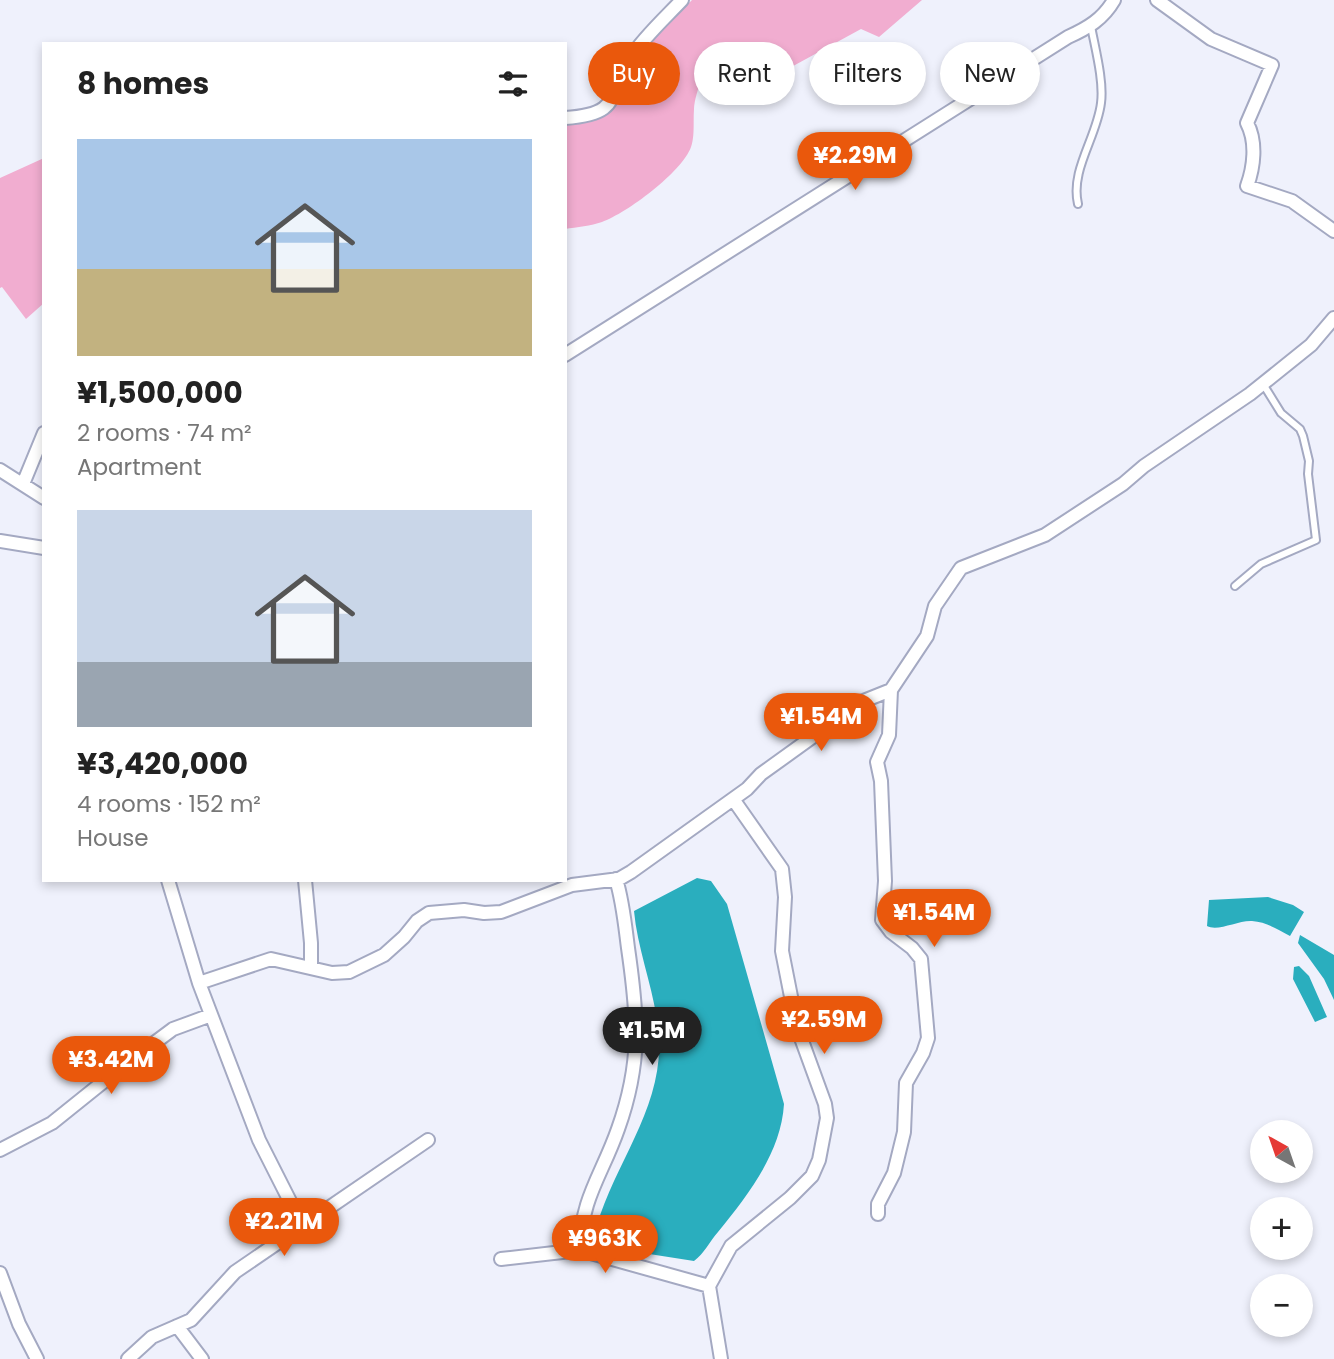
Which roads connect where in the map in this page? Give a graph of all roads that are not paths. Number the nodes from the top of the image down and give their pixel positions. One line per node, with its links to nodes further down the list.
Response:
1 (682, 0): 5 (street)
2 (1114, 0): 4 (street)
3 (1157, 0): 7 (street)
4 (1091, 26): 6 (lane); 9 (street)
5 (567, 118)
6 (1078, 204)
7 (1334, 231)
8 (1334, 318): 10 (street)
9 (567, 354)
10 (1263, 384): 17 (lane); 18 (street)
11 (42, 437): 13 (street)
12 (0, 470): 13 (street)
13 (23, 484): 14 (street)
14 (42, 497)
15 (0, 541): 16 (street)
16 (42, 548)
17 (1235, 586)
18 (891, 690): 19 (street); 29 (street)
19 (733, 799): 20 (street); 34 (street)
20 (616, 879): 23 (street); 31 (street)
21 (169, 882): 25 (street)
22 (305, 882): 24 (street)
23 (568, 883): 24 (street)
24 (311, 967): 25 (street)
25 (199, 983): 26 (street)
26 (211, 1015): 28 (street); 30 (street)
27 (428, 1140): 30 (street)
28 (0, 1150)
29 (878, 1214)
30 (302, 1225): 35 (street)
31 (580, 1251): 32 (street); 34 (street)
32 (502, 1259)
33 (0, 1273): 36 (street)
34 (709, 1286): 39 (street)
35 (177, 1326): 37 (street); 38 (street)
36 (37, 1359)
37 (128, 1359)
38 (202, 1359)
39 (721, 1359)

